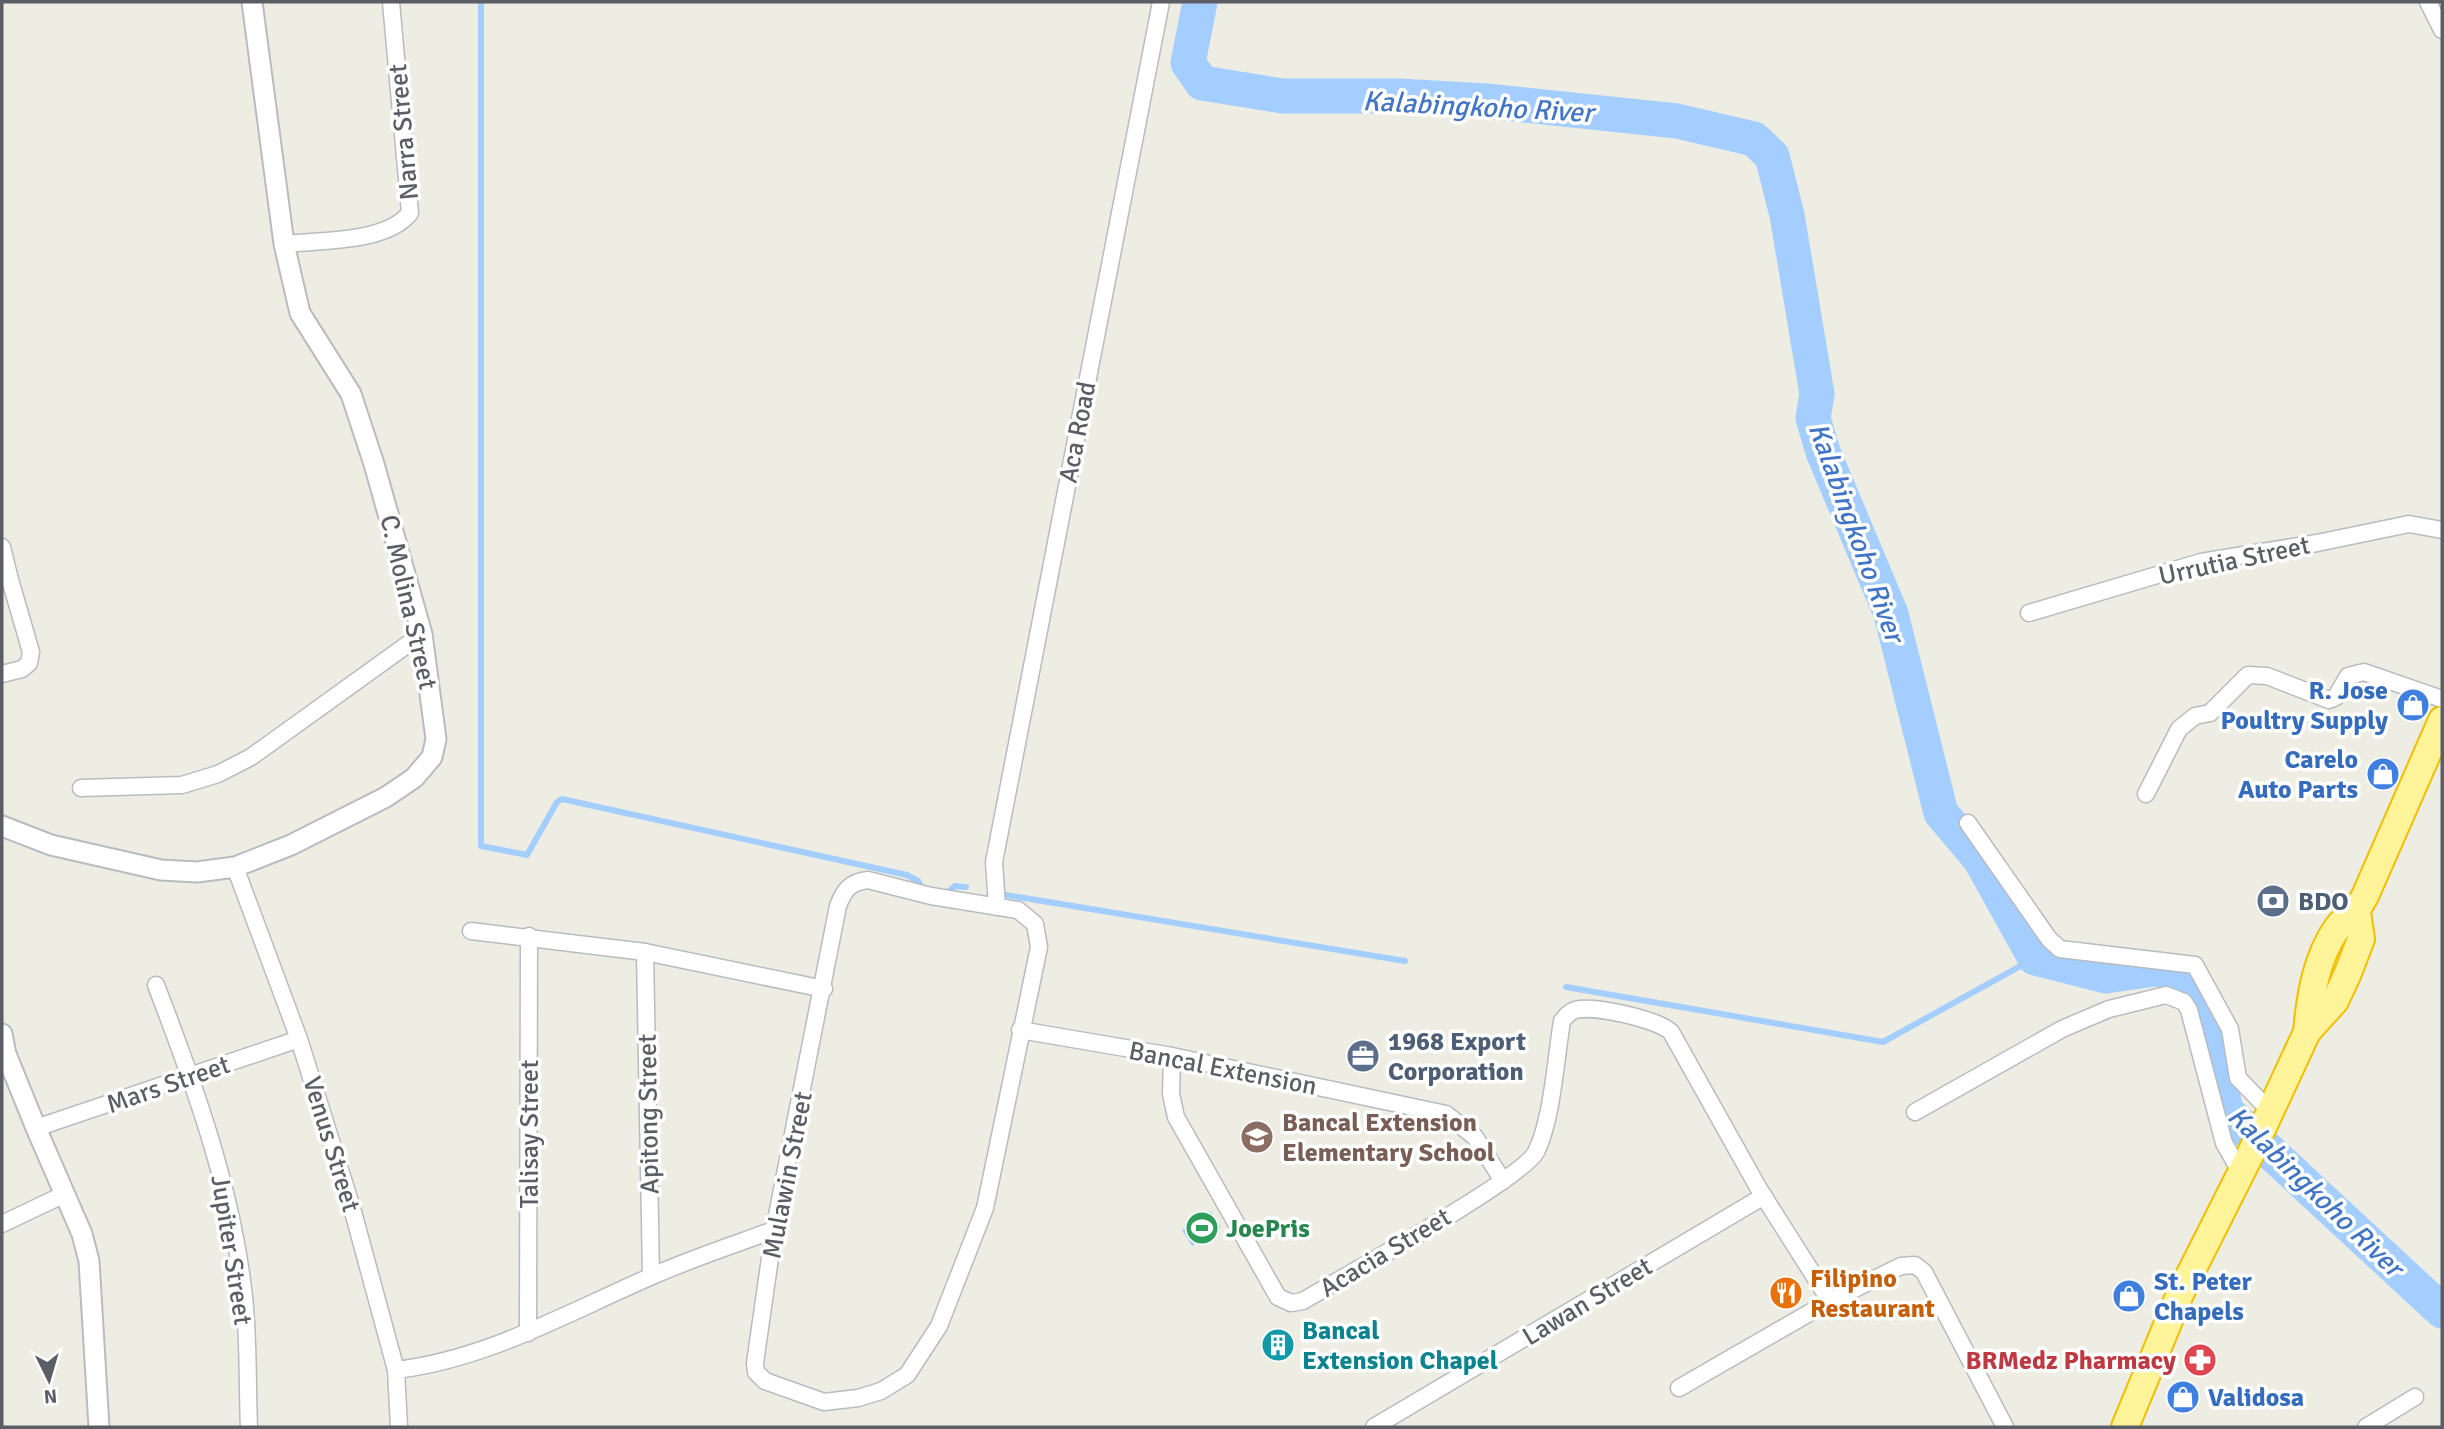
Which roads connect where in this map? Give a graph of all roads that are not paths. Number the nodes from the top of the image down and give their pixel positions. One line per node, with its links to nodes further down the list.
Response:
1 (252, 2): 6 (street, C. Molina Street)
2 (391, 2): 6 (street, Narra Street)
3 (1161, 2): 20 (street, Aca Road)
4 (2428, 2): 5 (street)
5 (2442, 30)
6 (284, 244): 11 (street, C. Molina Street)
7 (2442, 530): 10 (street, Urrutia Street)
8 (2, 547): 9 (street)
9 (5, 577): 12 (street)
10 (2029, 613)
11 (422, 634): 15 (street); 19 (street, C. Molina Street)
12 (2, 674)
13 (2442, 699): 16 (street)
14 (2442, 720): 32 (highway)
15 (81, 788)
16 (2146, 794)
17 (1968, 823): 32 (street)
18 (2, 826): 19 (street, C. Molina Street)
19 (236, 867): 28 (street, Venus Street)
20 (997, 907): 25 (street); 26 (street)
21 (471, 931): 22 (street)
22 (529, 936): 23 (street); 42 (street, Talisay Street)
23 (645, 952): 25 (street); 40 (street, Apitong Street)
24 (156, 985): 30 (street, Jupiter Street)
25 (824, 989): 39 (street, Mulawin Street)
26 (1020, 1030): 29 (street, Bancal Extension); 39 (street, Mulawin Street)
27 (2, 1034): 33 (street)
28 (299, 1039): 30 (street, Mars Street); 43 (street, Venus Street)
29 (1172, 1056): 35 (street, Bancal Extension); 35 (street, Acacia Street)
30 (191, 1077): 33 (street, Mars Street); 47 (street, Jupiter Street)
31 (1915, 1112): 34 (street)
32 (2268, 1119): 34 (highway)
33 (36, 1128): 36 (street)
34 (2246, 1164): 51 (highway)
35 (1503, 1181): 37 (street)
36 (65, 1194): 38 (street); 46 (street)
37 (1763, 1196): 41 (street); 49 (street, Lawan Street)
38 (2, 1224)
39 (774, 1230): 40 (street)
40 (652, 1276): 42 (street)
41 (1830, 1301): 44 (street); 50 (street)
42 (528, 1333): 43 (street)
43 (396, 1370): 48 (street, Venus Street)
44 (1679, 1388)
45 (2415, 1397): 52 (street)
46 (99, 1427)
47 (249, 1427)
48 (398, 1427)
49 (1374, 1427)
50 (2005, 1427)
51 (2125, 1427)
52 (2366, 1427)

